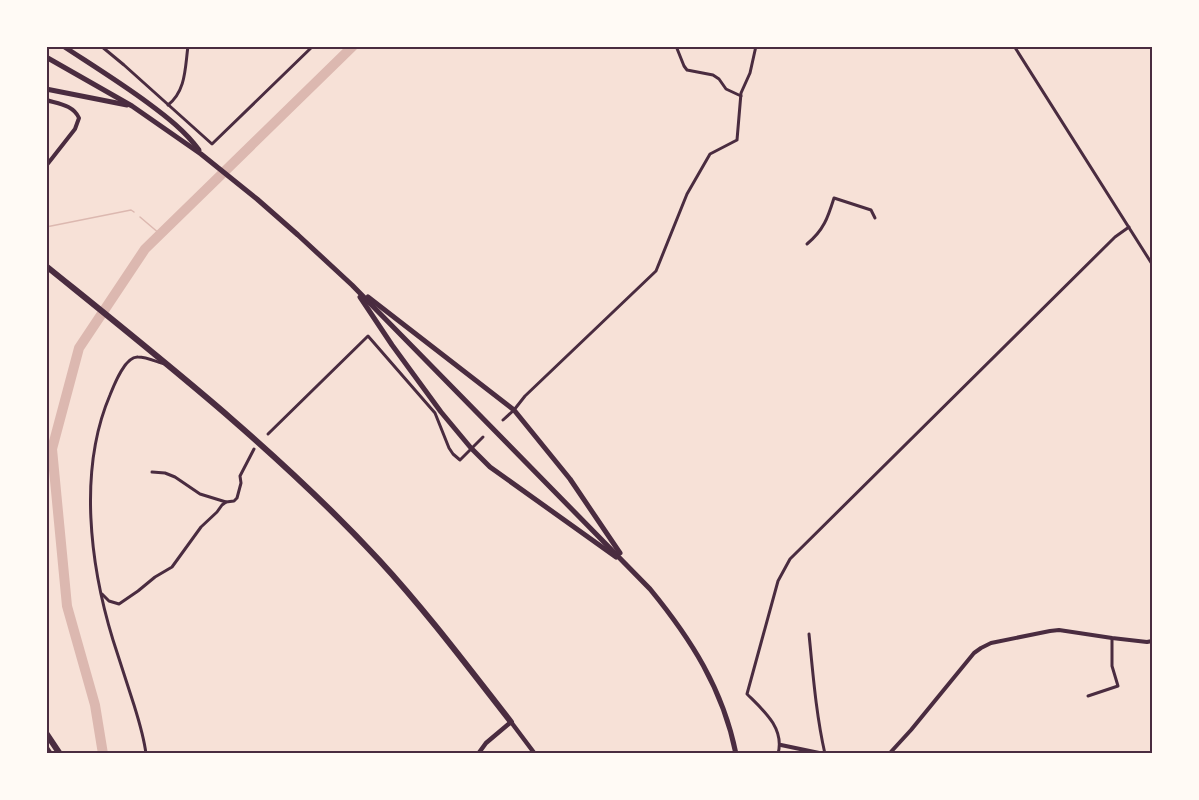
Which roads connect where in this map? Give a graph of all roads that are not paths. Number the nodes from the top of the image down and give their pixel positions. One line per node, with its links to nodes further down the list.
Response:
1 (63, 46): 14 (main road)
2 (101, 46): 12 (street)
3 (188, 46): 12 (street)
4 (313, 46): 12 (street)
5 (756, 46): 10 (street)
6 (1014, 46): 17 (street)
7 (677, 47): 10 (street)
8 (46, 57): 13 (main road)
9 (46, 89): 13 (main road)
10 (741, 96): 23 (street)
11 (46, 100): 15 (street)
12 (168, 105)
13 (132, 106): 14 (main road)
14 (201, 154): 21 (main road)
15 (46, 166)
16 (875, 218): 18 (street)
17 (1130, 228): 19 (street); 39 (street)
18 (807, 244)
19 (1152, 264)
20 (46, 266): 22 (highway)
21 (352, 285): 23 (main road); 27 (main road); 31 (main road)
22 (169, 366): 32 (street); 37 (highway)
23 (514, 410): 24 (street); 31 (main road)
24 (503, 420)
25 (268, 434): 27 (street)
26 (483, 437): 27 (street)
27 (471, 448): 31 (main road)
28 (254, 449): 30 (street)
29 (152, 472): 30 (street)
30 (226, 502): 32 (street)
31 (627, 565): 46 (main road)
32 (101, 593): 43 (street)
33 (809, 634): 48 (street)
34 (1112, 638): 35 (street); 36 (street); 49 (street)
35 (1152, 641)
36 (1088, 696)
37 (511, 722): 44 (main road); 45 (main road)
38 (46, 733): 42 (highway)
39 (781, 745): 47 (street); 48 (street)
40 (46, 748): 41 (highway)
41 (50, 753)
42 (60, 753)
43 (146, 753)
44 (478, 753)
45 (535, 753)
46 (736, 753)
47 (778, 753)
48 (825, 753)
49 (889, 753)

